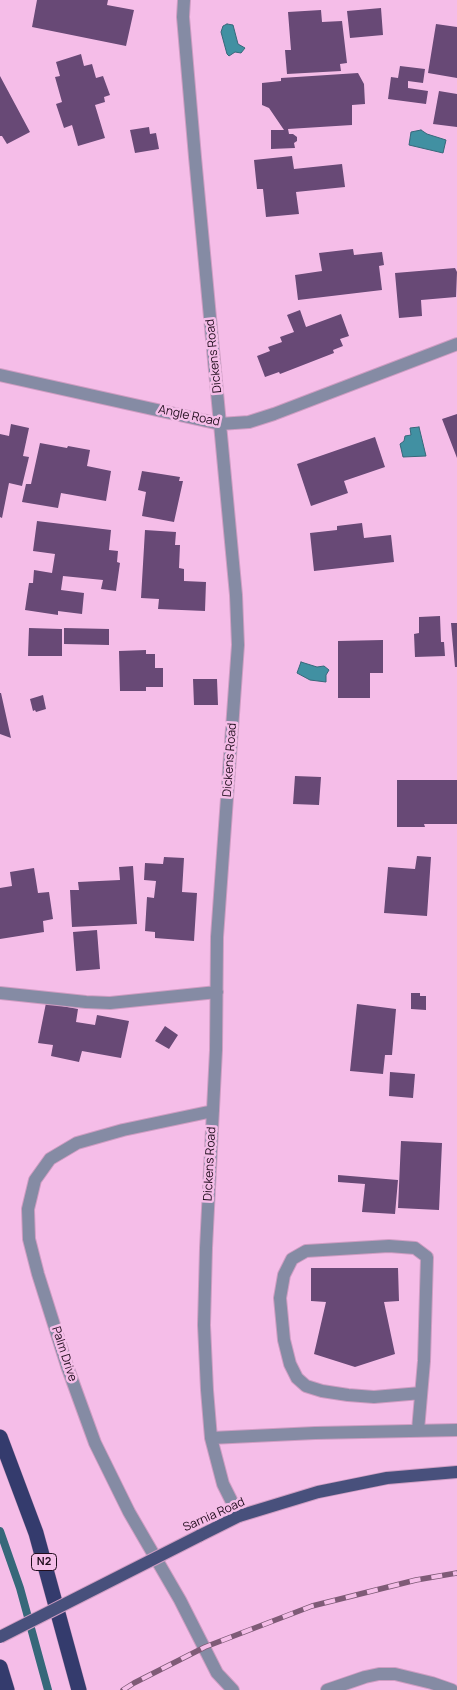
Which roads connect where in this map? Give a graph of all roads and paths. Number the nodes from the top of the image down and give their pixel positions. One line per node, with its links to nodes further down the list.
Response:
1 (184, 0): 4 (street, Dickens Road)
2 (457, 344): 4 (street, Angle Road)
3 (0, 375): 4 (street, Angle Road)
4 (220, 424): 5 (street, Dickens Road)
5 (216, 992): 6 (street); 7 (street, Dickens Road)
6 (0, 993)
7 (213, 1111): 12 (street, Dickens Road); 20 (street, Palm Drive)
8 (421, 1393): 8 (street); 9 (street)
9 (418, 1430): 10 (street); 12 (street)
10 (457, 1430)
11 (0, 1436): 19 (highway, N2)
12 (212, 1438): 14 (street, Dickens Road)
13 (457, 1472): 14 (main road, Sarnia Road)
14 (239, 1516): 15 (main road, Sarnia Road, bridge)
15 (0, 1637)
16 (0, 1667): 18 (highway)
17 (432, 1686): 21 (street); 22 (street)
18 (7, 1690)
19 (79, 1690)
20 (233, 1690)
21 (327, 1690)
22 (452, 1690)

